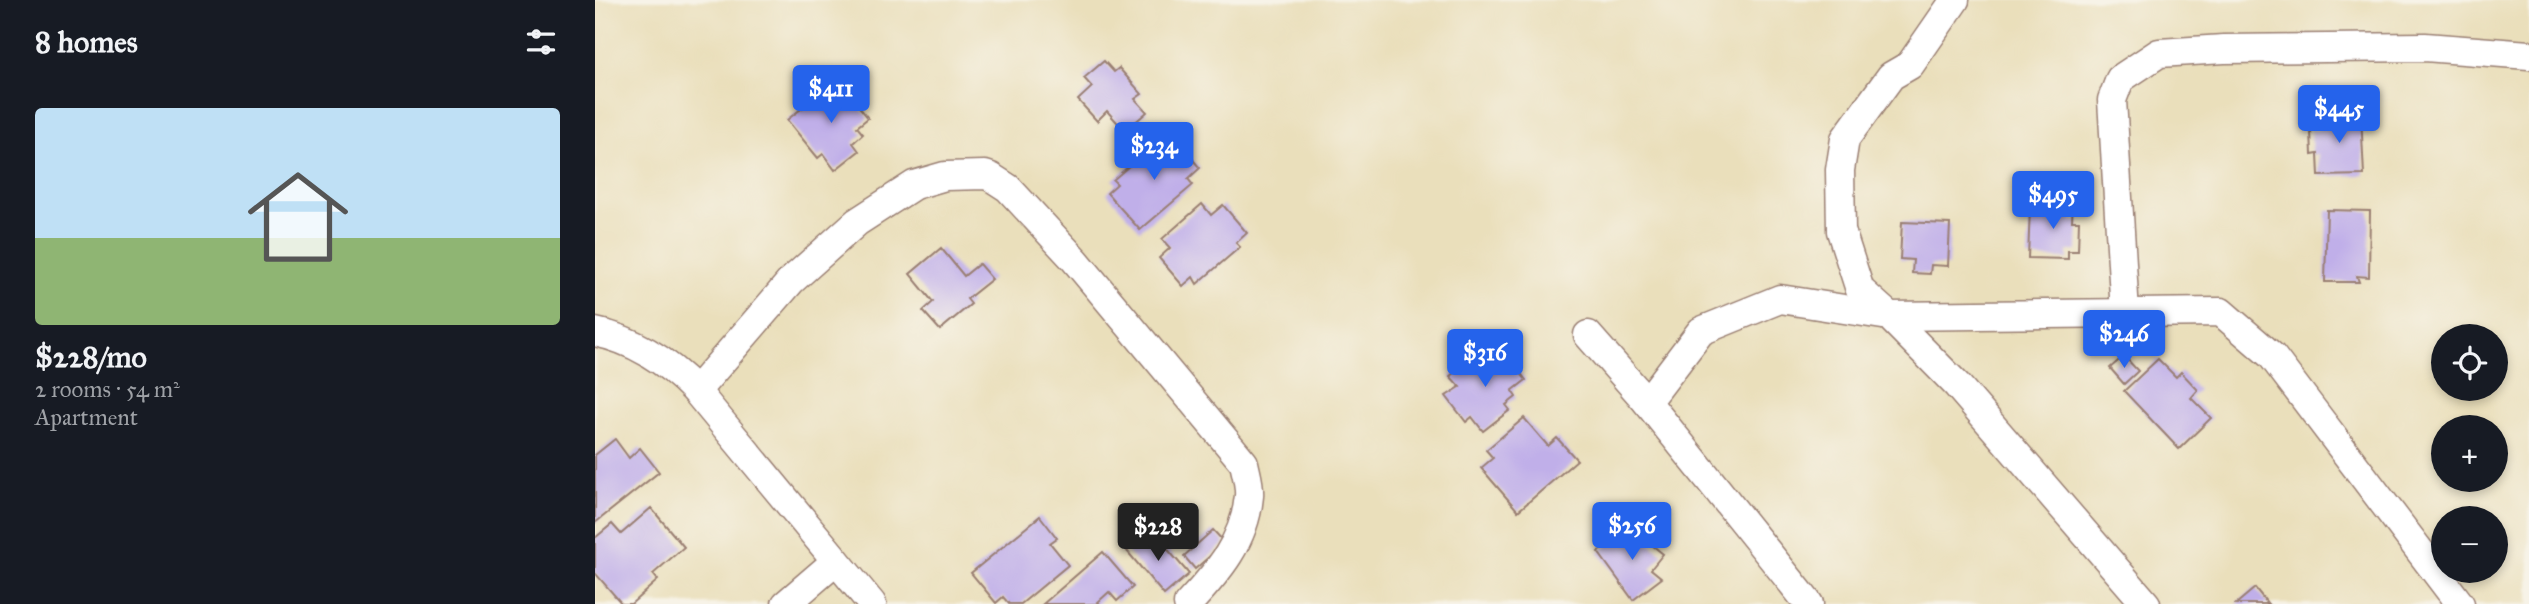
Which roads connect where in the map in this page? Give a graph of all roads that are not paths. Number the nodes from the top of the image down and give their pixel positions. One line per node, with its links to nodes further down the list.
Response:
1 (1955, 0): 4 (street)
2 (2529, 55): 3 (street)
3 (2126, 313): 4 (street); 15 (street)
4 (1889, 317): 8 (street); 14 (street)
5 (595, 332): 7 (street)
6 (1588, 335): 8 (street)
7 (696, 391): 9 (street); 12 (street)
8 (1647, 402): 13 (street)
9 (836, 561): 10 (street); 11 (street)
10 (786, 604)
11 (871, 604)
12 (1188, 604)
13 (1809, 604)
14 (2146, 604)
15 (2460, 604)

